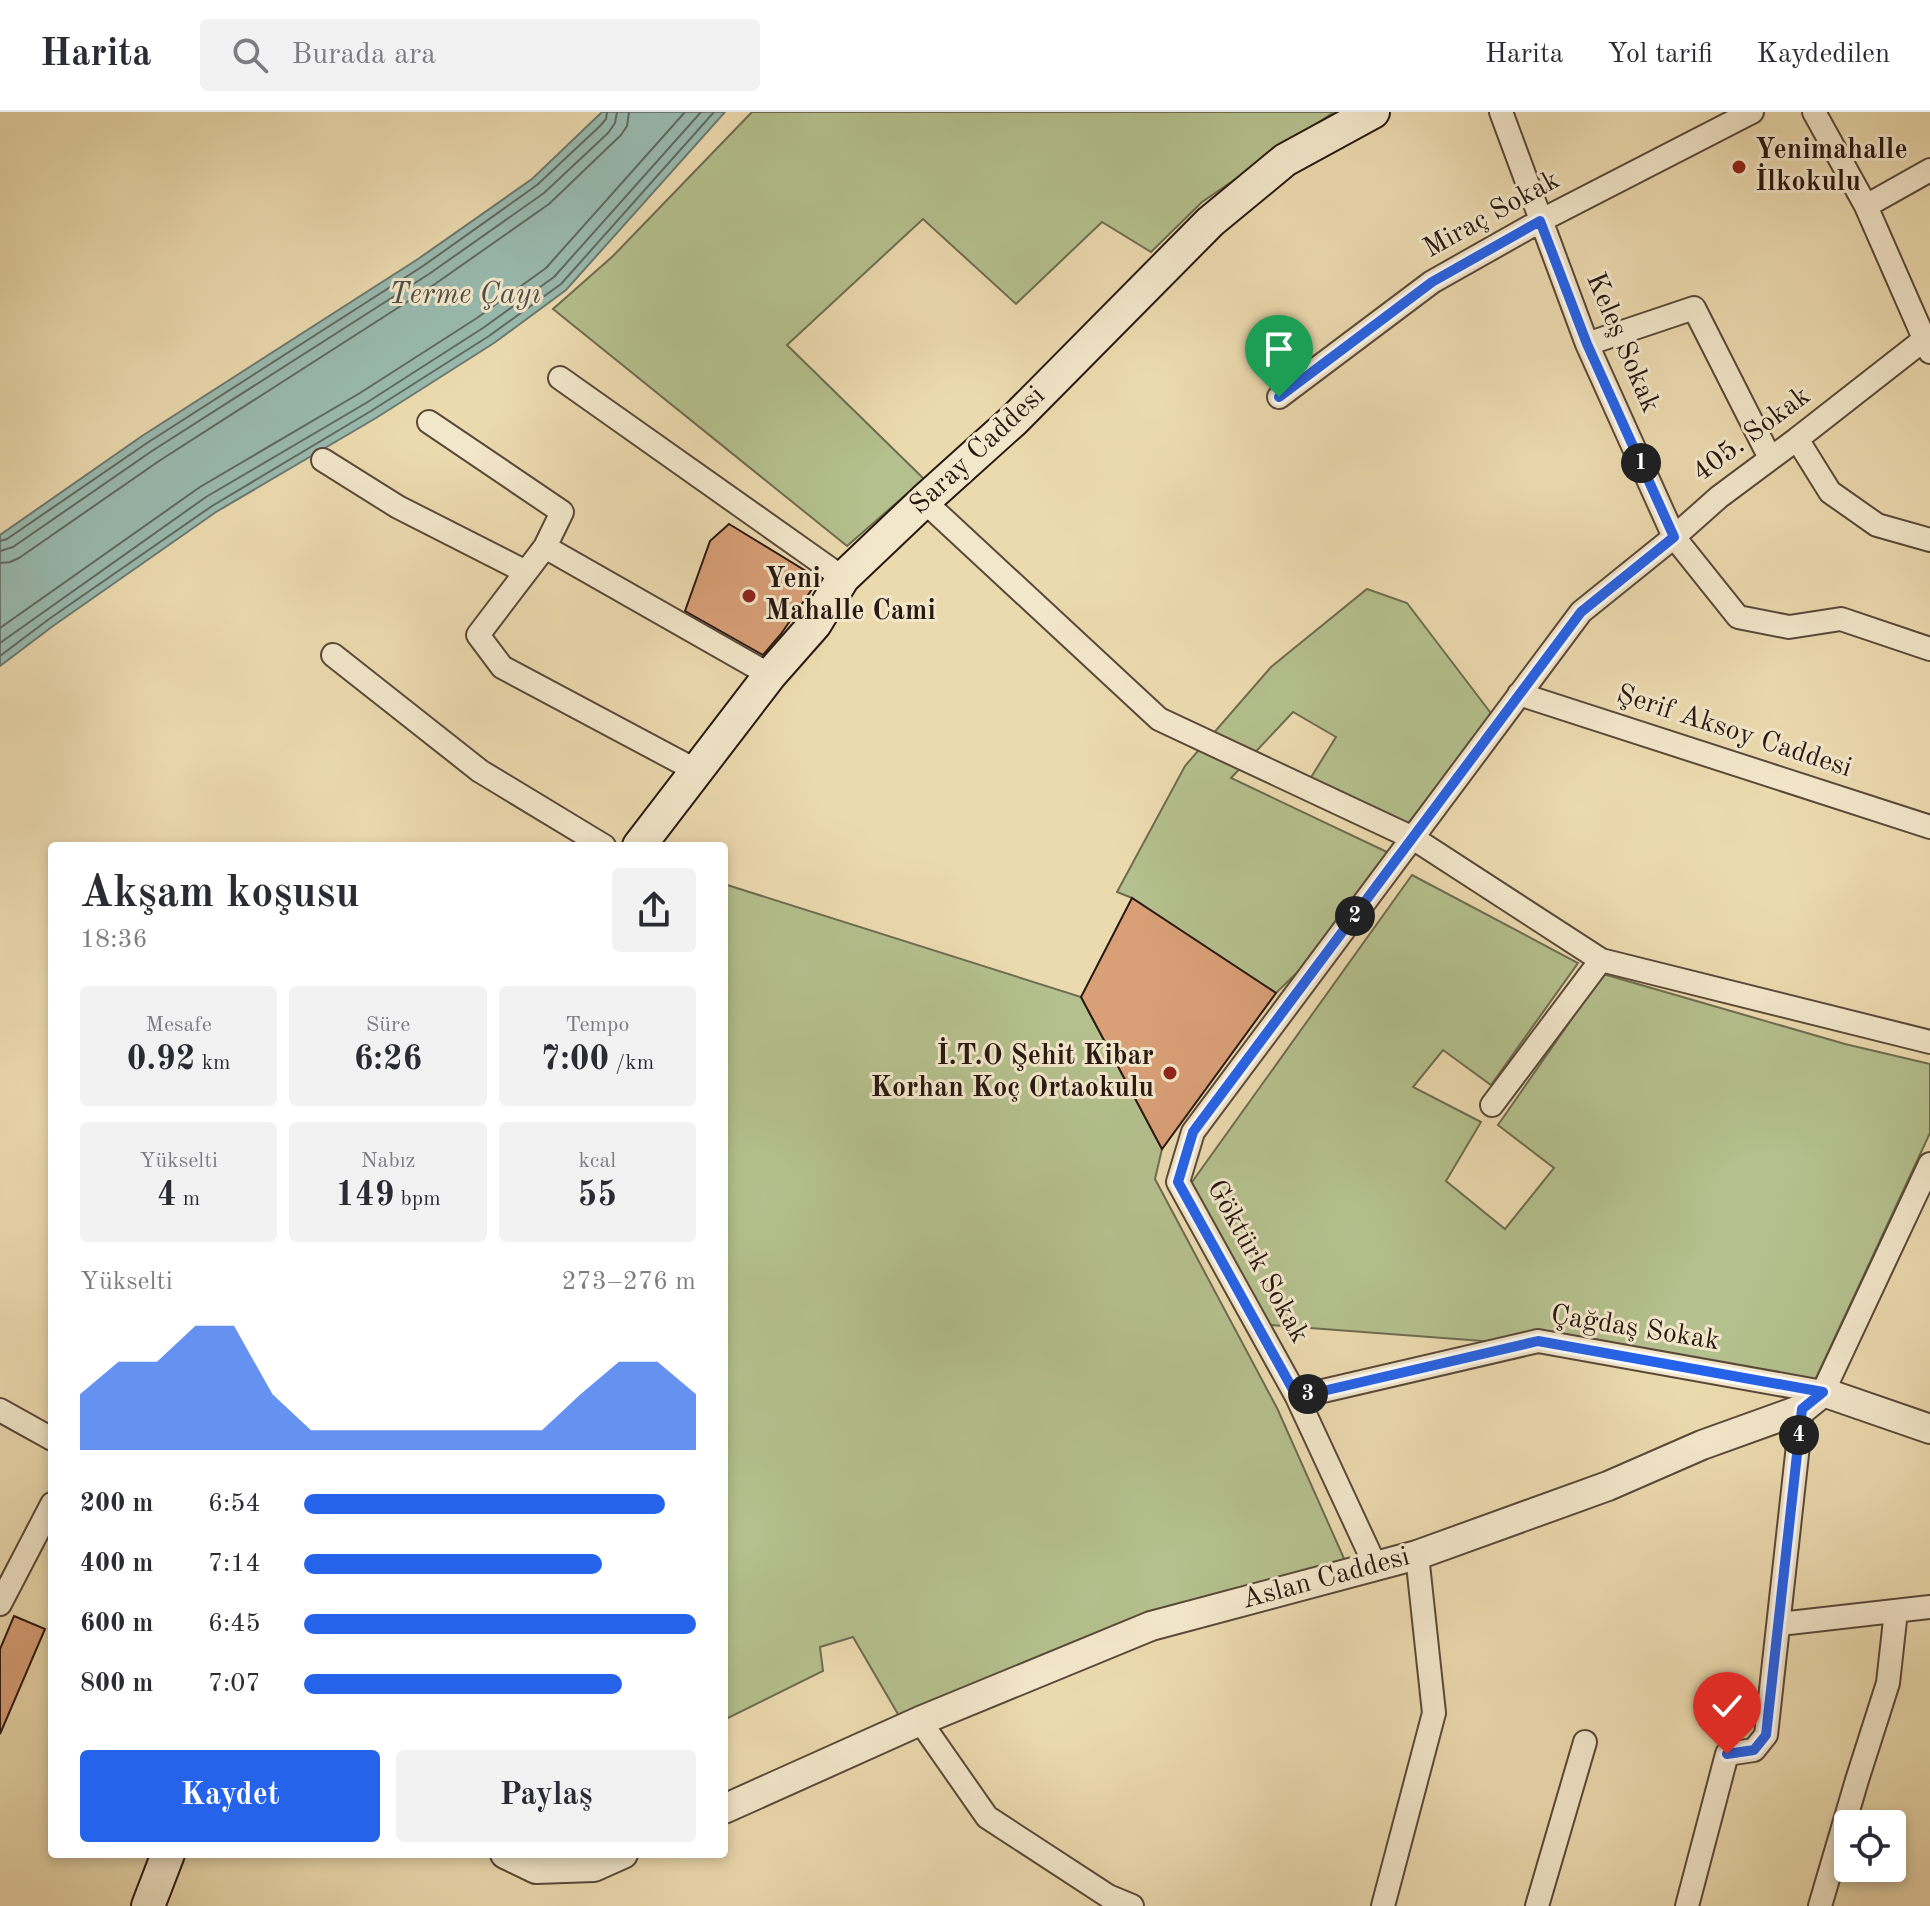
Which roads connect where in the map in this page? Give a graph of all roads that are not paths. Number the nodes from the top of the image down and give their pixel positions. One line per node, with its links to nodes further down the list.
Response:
1 (1373, 112): 16 (main road, Saray Caddesi)
2 (1501, 112): 7 (street, Keleş Sokak)
3 (1752, 112): 7 (street, Miraç Sokak)
4 (1814, 112): 6 (street)
5 (1930, 170): 6 (street)
6 (1866, 206): 8 (street)
7 (1540, 221): 9 (street, Keleş Sokak); 11 (street, Miraç Sokak)
8 (1928, 342): 13 (street, 405. Sokak)
9 (1587, 344): 14 (street); 17 (street, Keleş Sokak)
10 (560, 378): 21 (street)
11 (1279, 397)
12 (429, 422): 19 (street)
13 (1797, 439): 14 (street, 405. Sokak); 18 (street)
14 (1770, 458): 17 (street, 405. Sokak)
15 (323, 460): 20 (street)
16 (924, 501): 21 (main road, Saray Caddesi); 28 (street)
17 (1674, 537): 22 (street, Keleş Sokak); 25 (street, 405. Sokak)
18 (1930, 540)
19 (545, 547): 20 (street); 24 (street)
20 (526, 572): 26 (street)
21 (843, 578): 24 (main road, Saray Caddesi)
22 (1930, 649)
23 (333, 655): 29 (street)
24 (770, 675): 26 (main road, Saray Caddesi)
25 (1519, 694): 27 (street, Şerif Aksoy Caddesi); 28 (street, Göktürk Sokak)
26 (697, 771): 30 (main road, Saray Caddesi)
27 (1930, 827)
28 (1413, 838): 31 (street); 35 (street, Göktürk Sokak)
29 (597, 842)
30 (642, 842)
31 (1601, 960): 32 (street); 33 (street)
32 (1930, 1042)
33 (1492, 1105)
34 (1930, 1164): 36 (street)
35 (1297, 1397): 36 (street, Çağdaş Sokak); 42 (street, Göktürk Sokak)
36 (1812, 1401): 38 (street); 41 (street, Aslan Caddesi); 46 (street)
37 (0, 1410): 39 (street)
38 (1930, 1429)
39 (48, 1437)
40 (48, 1512): 43 (street)
41 (1417, 1555): 42 (street, Aslan Caddesi); 55 (street)
42 (1375, 1565): 47 (street, Aslan Caddesi)
43 (0, 1604)
44 (1930, 1607): 45 (street)
45 (1896, 1611): 46 (street); 58 (street)
46 (1780, 1624): 57 (street)
47 (920, 1721): 49 (street, Aslan Caddesi); 54 (street)
48 (1585, 1742): 56 (street)
49 (728, 1807)
50 (166, 1858): 53 (main road)
51 (513, 1858): 52 (street)
52 (614, 1858)
53 (148, 1906)
54 (1132, 1906)
55 (1383, 1906)
56 (1537, 1906)
57 (1687, 1906)
58 (1820, 1906)

